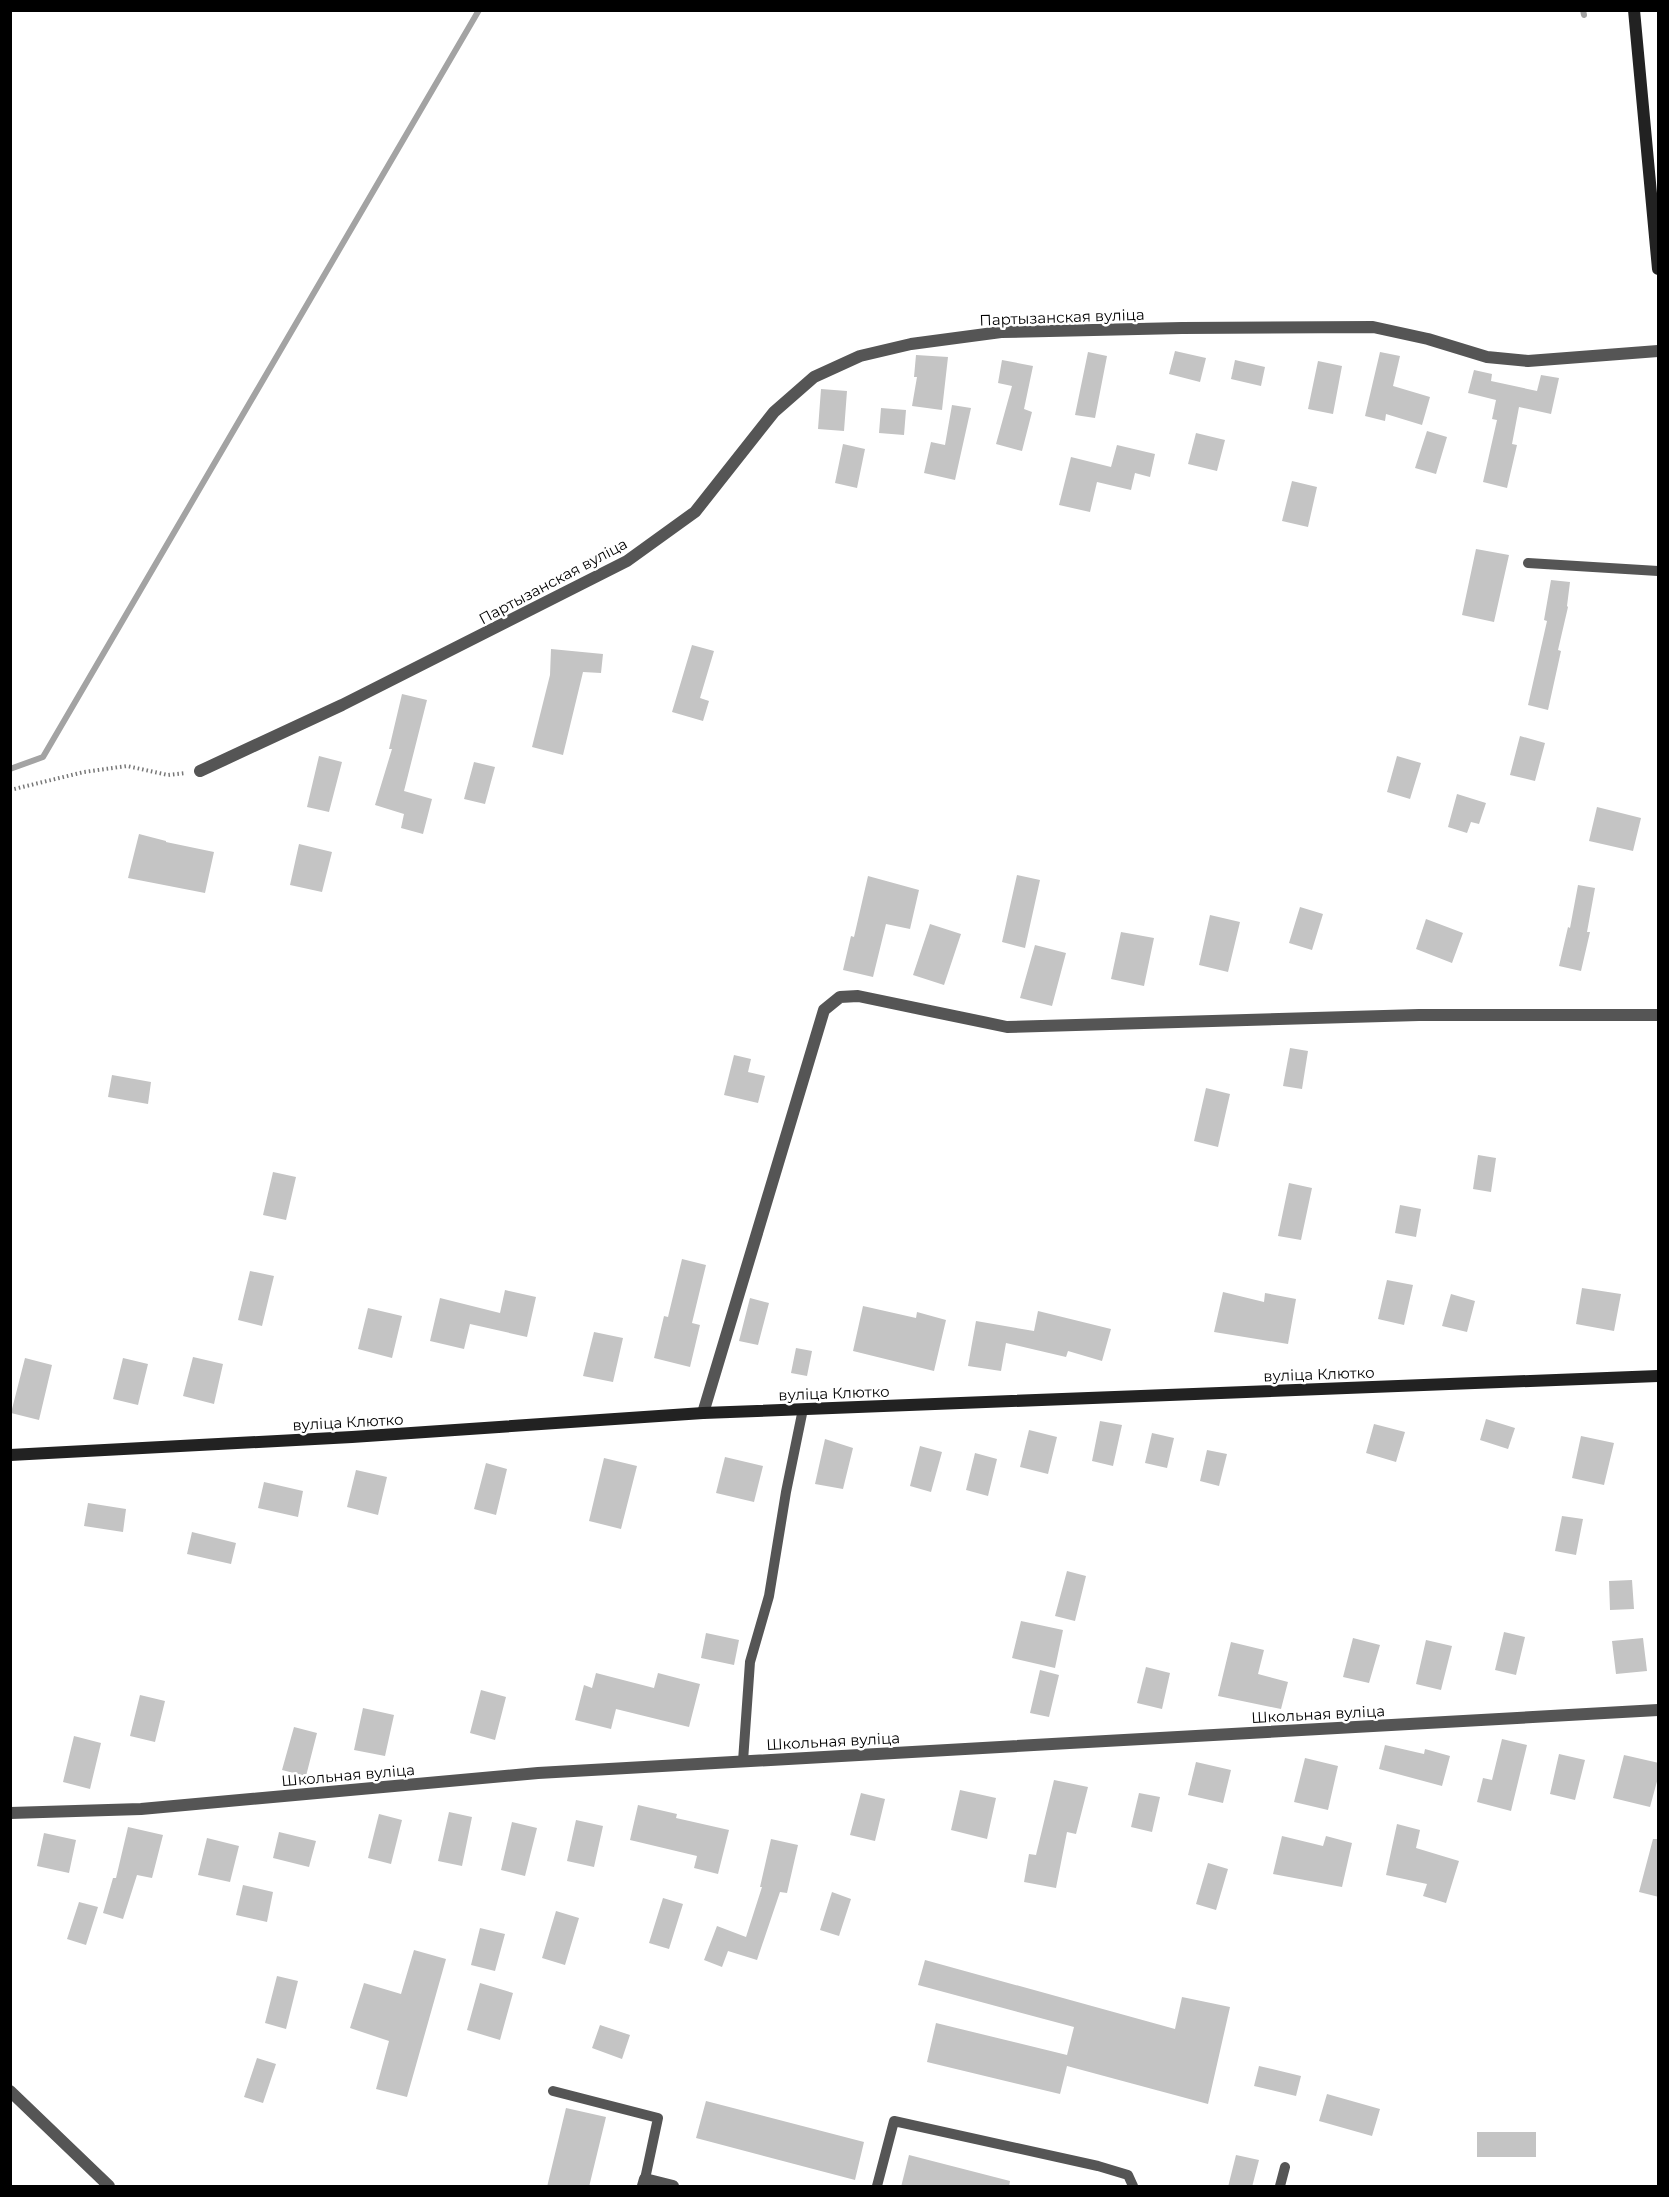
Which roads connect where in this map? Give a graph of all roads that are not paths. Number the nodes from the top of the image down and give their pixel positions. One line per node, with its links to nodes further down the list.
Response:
1 (1634, 10): 2 (street)
2 (1659, 269)
3 (1659, 351): 6 (street, Партызанская вуліца)
4 (1528, 563): 5 (lane)
5 (1659, 571)
6 (200, 771)
7 (1659, 1015): 10 (street)
8 (1659, 1376): 9 (street, вуліца Клютко)
9 (803, 1409): 10 (street, вуліца Клютко); 13 (lane)
10 (703, 1413): 11 (street, вуліца Клютко)
11 (10, 1455)
12 (1659, 1710): 13 (street, Школьная вуліца)
13 (742, 1761): 14 (street, Школьная вуліца)
14 (10, 1813)
15 (10, 2091): 19 (street)
16 (553, 2091): 18 (lane)
17 (1285, 2167): 23 (lane)
18 (644, 2183): 20 (street)
19 (109, 2187)
20 (673, 2187)
21 (877, 2187): 22 (lane)
22 (1133, 2187)
23 (1280, 2187)

